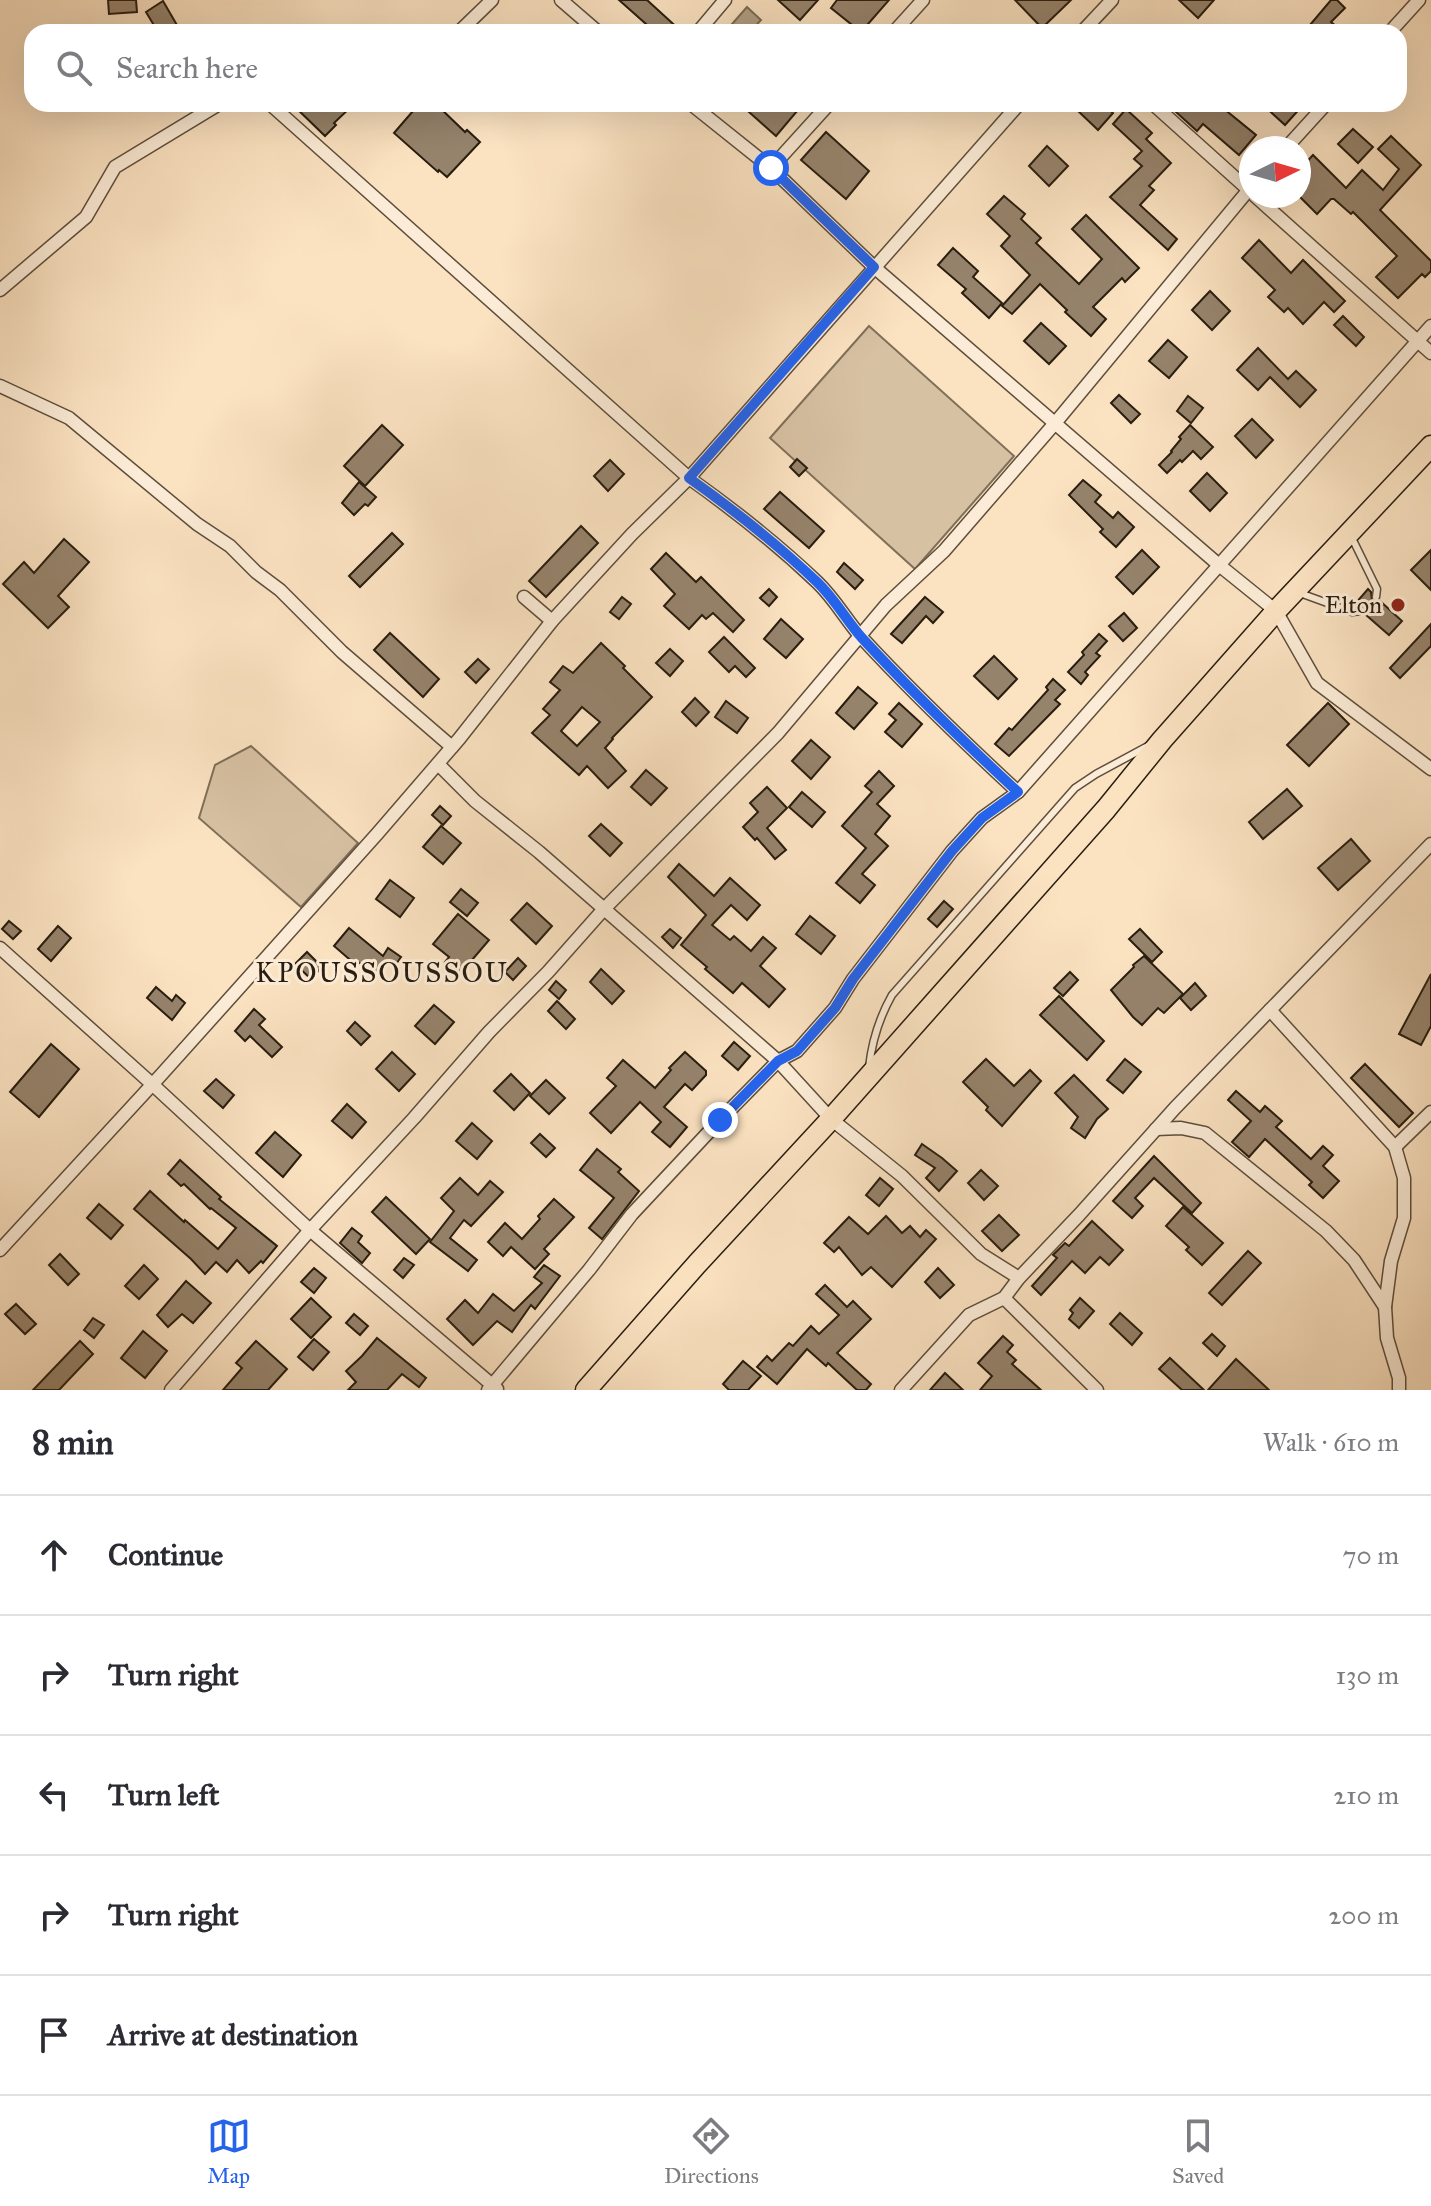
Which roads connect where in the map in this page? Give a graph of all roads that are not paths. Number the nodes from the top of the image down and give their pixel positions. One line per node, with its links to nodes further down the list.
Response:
1 (492, 0): 7 (street)
2 (561, 0): 8 (street)
3 (725, 0): 9 (street)
4 (923, 0): 10 (street)
5 (1112, 0): 11 (street)
6 (1419, 0): 12 (street)
7 (467, 24)
8 (589, 24)
9 (705, 24)
10 (901, 24)
11 (1090, 24)
12 (1397, 24)
13 (206, 112): 26 (street)
14 (279, 112): 33 (street)
15 (701, 112): 21 (street)
16 (822, 112): 21 (street)
17 (1012, 112): 25 (street)
18 (1162, 112): 22 (street)
19 (1319, 112): 20 (street)
20 (1297, 136)
21 (771, 168): 25 (street)
22 (1239, 180)
23 (1239, 205): 31 (street)
24 (1270, 208): 28 (street)
25 (874, 267): 31 (street); 33 (street)
26 (0, 290)
27 (1431, 326): 28 (street)
28 (1418, 341): 29 (street); 35 (street)
29 (1431, 353)
30 (0, 386): 44 (street)
31 (1056, 422): 35 (street); 42 (street)
32 (1431, 446): 34 (highway)
33 (689, 478): 41 (street); 42 (street)
34 (1348, 532): 36 (highway); 38 (lane)
35 (1219, 565): 39 (street); 47 (street)
36 (1294, 591): 39 (highway); 40 (lane)
37 (524, 597): 41 (street)
38 (1376, 597)
39 (1276, 611): 43 (highway); 46 (street)
40 (1362, 611)
41 (552, 621): 44 (street)
42 (859, 635): 47 (street); 49 (street)
43 (1165, 737): 53 (highway); 53 (lane)
44 (452, 747): 45 (street)
45 (438, 764): 49 (street); 54 (street)
46 (1431, 769)
47 (1018, 792): 52 (street)
48 (1431, 844): 51 (street)
49 (603, 910): 52 (street); 59 (street)
50 (0, 948): 54 (street)
51 (1270, 1010): 57 (street); 58 (street)
52 (778, 1061): 56 (street); 64 (street)
53 (867, 1078): 56 (highway)
54 (152, 1084): 59 (street); 60 (street)
55 (1431, 1112): 58 (street)
56 (831, 1119): 61 (street); 66 (highway)
57 (1156, 1129): 61 (street); 63 (street)
58 (1395, 1147): 63 (street)
59 (310, 1230): 64 (street); 65 (street)
60 (0, 1250)
61 (1019, 1278): 62 (street)
62 (1004, 1298): 67 (street); 68 (street)
63 (1385, 1307): 69 (street)
64 (493, 1388)
65 (171, 1390)
66 (586, 1390)
67 (901, 1390)
68 (1097, 1390)
69 (1399, 1390)

